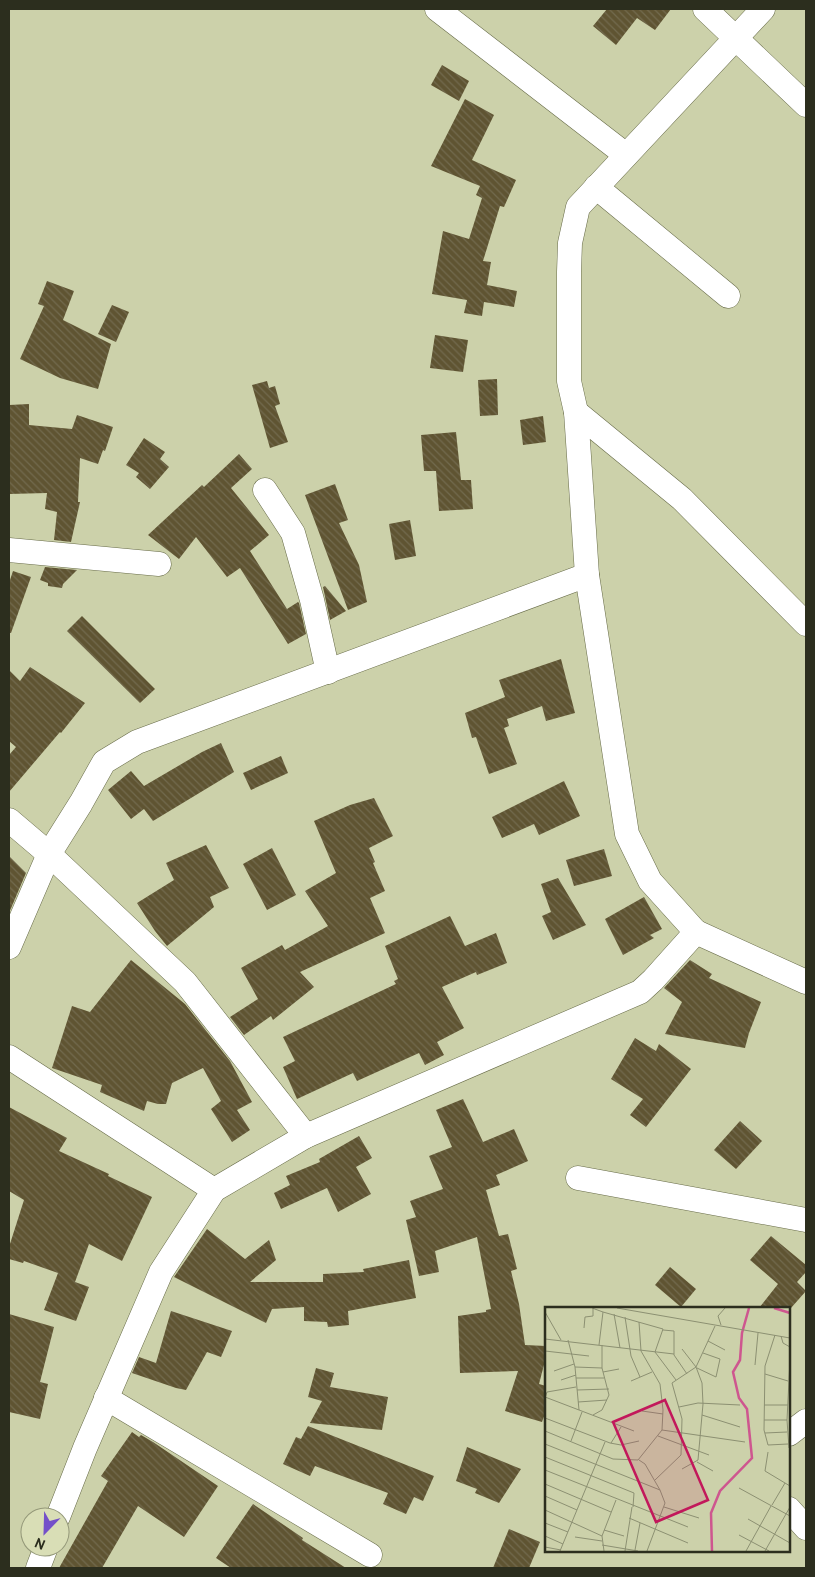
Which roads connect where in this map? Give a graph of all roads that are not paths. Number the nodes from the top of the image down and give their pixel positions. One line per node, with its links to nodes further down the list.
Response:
1 (437, 9): 6 (street)
2 (705, 9): 4 (street)
3 (763, 9): 4 (street)
4 (737, 38): 5 (street); 6 (street)
5 (806, 105)
6 (626, 155): 7 (street)
7 (596, 188): 8 (street); 9 (street)
8 (728, 296)
9 (576, 412): 13 (street); 14 (street)
10 (265, 490): 15 (street)
11 (9, 550): 12 (street)
12 (159, 564)
13 (587, 575): 15 (street); 18 (street)
14 (806, 624)
15 (328, 672): 17 (street)
16 (9, 820): 17 (street)
17 (49, 854): 19 (street); 22 (street)
18 (696, 932): 20 (street); 22 (street)
19 (9, 947)
20 (806, 982)
21 (9, 1056): 24 (street)
22 (306, 1136): 24 (street)
23 (578, 1178): 25 (street)
24 (214, 1190): 26 (street)
25 (806, 1220)
26 (106, 1398): 29 (street); 32 (street)
27 (806, 1421): 28 (street)
28 (790, 1433)
29 (62, 1507)
30 (790, 1510): 31 (street)
31 (806, 1528)
32 (370, 1555)

